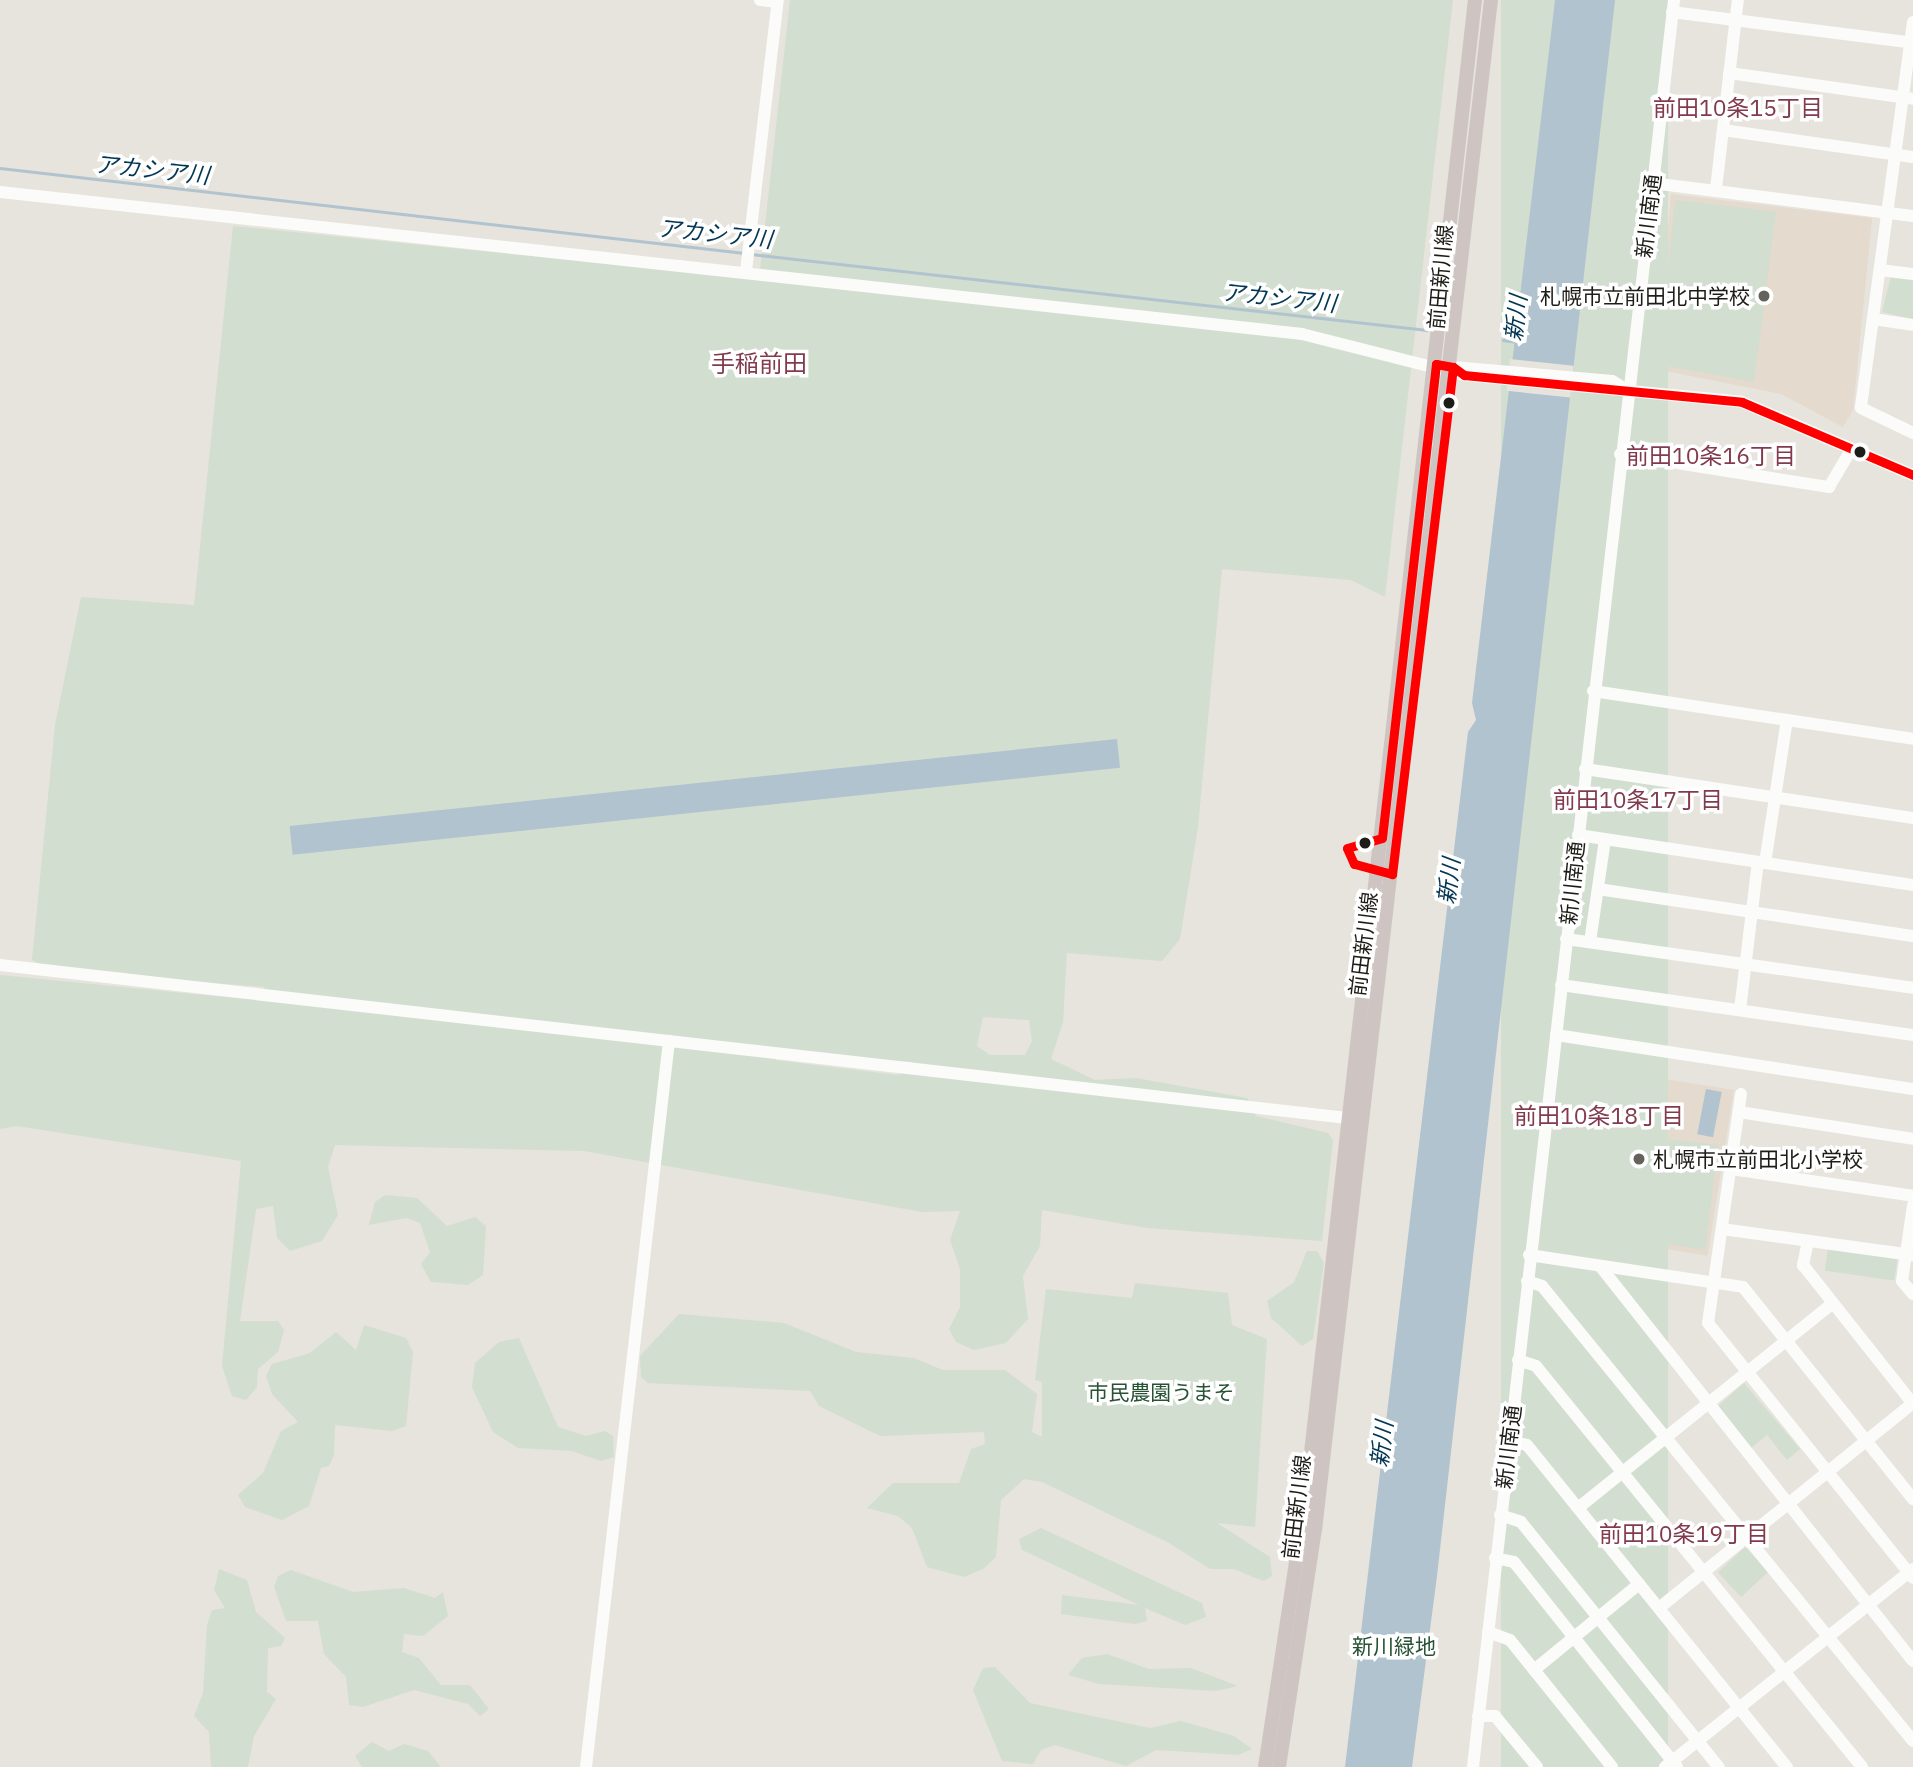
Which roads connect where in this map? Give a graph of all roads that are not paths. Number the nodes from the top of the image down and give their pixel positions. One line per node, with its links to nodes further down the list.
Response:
1 (760, 0): 5 (street)
2 (1475, 0): 25 (main road, 前田新川線)
3 (1491, 0): 26 (main road, 前田新川線)
4 (1738, 0): 7 (street)
5 (777, 1): 20 (street)
6 (1673, 6): 7 (street); 15 (street, 新川南通)
7 (1736, 18): 9 (street); 10 (street)
8 (1913, 22): 9 (street)
9 (1912, 43): 11 (street)
10 (1729, 73): 11 (street); 12 (street)
11 (1908, 99): 13 (street)
12 (1723, 130): 13 (street); 16 (street)
13 (1895, 155): 14 (street); 18 (street)
14 (1913, 157)
15 (1652, 183): 16 (street); 27 (street, 新川南通)
16 (1716, 189): 18 (street)
17 (0, 192): 20 (street)
18 (1888, 212): 19 (street); 21 (street)
19 (1913, 216)
20 (746, 268): 25 (street)
21 (1880, 270): 22 (street); 23 (street)
22 (1913, 274)
23 (1873, 320): 24 (street); 28 (street)
24 (1913, 325)
25 (1436, 364): 26 (street); 58 (main road, 前田新川線)
26 (1461, 368): 27 (street); 58 (main road, 前田新川線)
27 (1627, 390): 29 (street); 30 (street, 新川南通)
28 (1913, 433)
29 (1851, 450): 30 (street); 31 (street)
30 (1620, 454): 32 (street, 新川南通)
31 (1913, 475)
32 (1594, 691): 33 (street); 35 (street, 新川南通)
33 (1787, 720): 34 (street); 36 (street)
34 (1913, 739)
35 (1585, 769): 36 (street); 38 (street, 新川南通)
36 (1774, 797): 37 (street); 40 (street)
37 (1913, 818)
38 (1578, 835): 39 (street); 45 (street, 新川南通)
39 (1605, 839): 40 (street); 42 (street)
40 (1762, 862): 41 (street); 43 (street)
41 (1913, 885)
42 (1598, 889): 43 (street); 46 (street)
43 (1751, 912): 44 (street); 47 (street)
44 (1913, 936)
45 (1566, 939): 46 (street); 49 (street, 新川南通)
46 (1590, 942): 47 (street)
47 (1743, 964): 50 (street); 51 (street)
48 (0, 965): 54 (street)
49 (1561, 985): 51 (street); 52 (street, 新川南通)
50 (1913, 988)
51 (1740, 1010): 53 (street)
52 (1556, 1035): 55 (street); 65 (street, 新川南通)
53 (1913, 1035)
54 (669, 1041): 58 (street); 105 (street)
55 (1913, 1089)
56 (1741, 1094): 57 (street)
57 (1739, 1112): 59 (street); 60 (street)
58 (1356, 1119): 106 (main road, 前田新川線); 107 (main road, 前田新川線)
59 (1913, 1139)
60 (1731, 1169): 61 (street); 63 (street)
61 (1913, 1196)
62 (1913, 1205): 66 (street)
63 (1722, 1228): 64 (street); 69 (street)
64 (1808, 1241): 66 (street); 71 (street)
65 (1529, 1255): 67 (street); 68 (street, 新川南通)
66 (1909, 1255): 70 (street)
67 (1600, 1266): 69 (street); 75 (street)
68 (1527, 1281): 73 (street, 新川南通); 77 (street)
69 (1713, 1283): 72 (street); 74 (street)
70 (1913, 1294)
71 (1833, 1303): 72 (street); 76 (street)
72 (1785, 1341): 74 (street); 79 (street)
73 (1518, 1360): 78 (street, 新川南通); 80 (street)
74 (1746, 1371): 75 (street); 81 (street)
75 (1706, 1403): 77 (street); 83 (street)
76 (1913, 1404): 79 (street)
77 (1665, 1437): 80 (street); 86 (street)
78 (1510, 1441): 84 (street); 85 (street, 新川南通)
79 (1867, 1441): 81 (street); 82 (street)
80 (1622, 1471): 84 (street); 88 (street)
81 (1828, 1472): 83 (street); 89 (street)
82 (1913, 1499)
83 (1788, 1505): 86 (street); 91 (street)
84 (1578, 1508): 90 (street)
85 (1500, 1515): 87 (street, 新川南通); 93 (street)
86 (1747, 1537): 88 (street); 95 (street)
87 (1495, 1558): 94 (street, 新川南通); 96 (street)
88 (1703, 1572): 92 (street); 99 (street)
89 (1911, 1573): 91 (street)
90 (1639, 1584): 92 (street); 93 (street)
91 (1868, 1605): 95 (street); 97 (street)
92 (1659, 1608): 100 (street)
93 (1598, 1617): 96 (street); 102 (street)
94 (1488, 1632): 98 (street); 101 (street, 新川南通)
95 (1828, 1636): 99 (street); 103 (street)
96 (1573, 1637): 98 (street); 104 (street)
97 (1913, 1661)
98 (1534, 1670): 110 (street)
99 (1785, 1673): 100 (street); 113 (street)
100 (1740, 1708): 102 (street); 112 (street)
101 (1478, 1716): 108 (street, 新川南通); 109 (street)
102 (1698, 1741): 104 (street); 111 (street)
103 (1913, 1741)
104 (1672, 1765)
105 (586, 1767)
106 (1265, 1767)
107 (1279, 1767)
108 (1473, 1767)
109 (1537, 1767)
110 (1612, 1767)
111 (1719, 1767)
112 (1787, 1767)
113 (1861, 1767)

